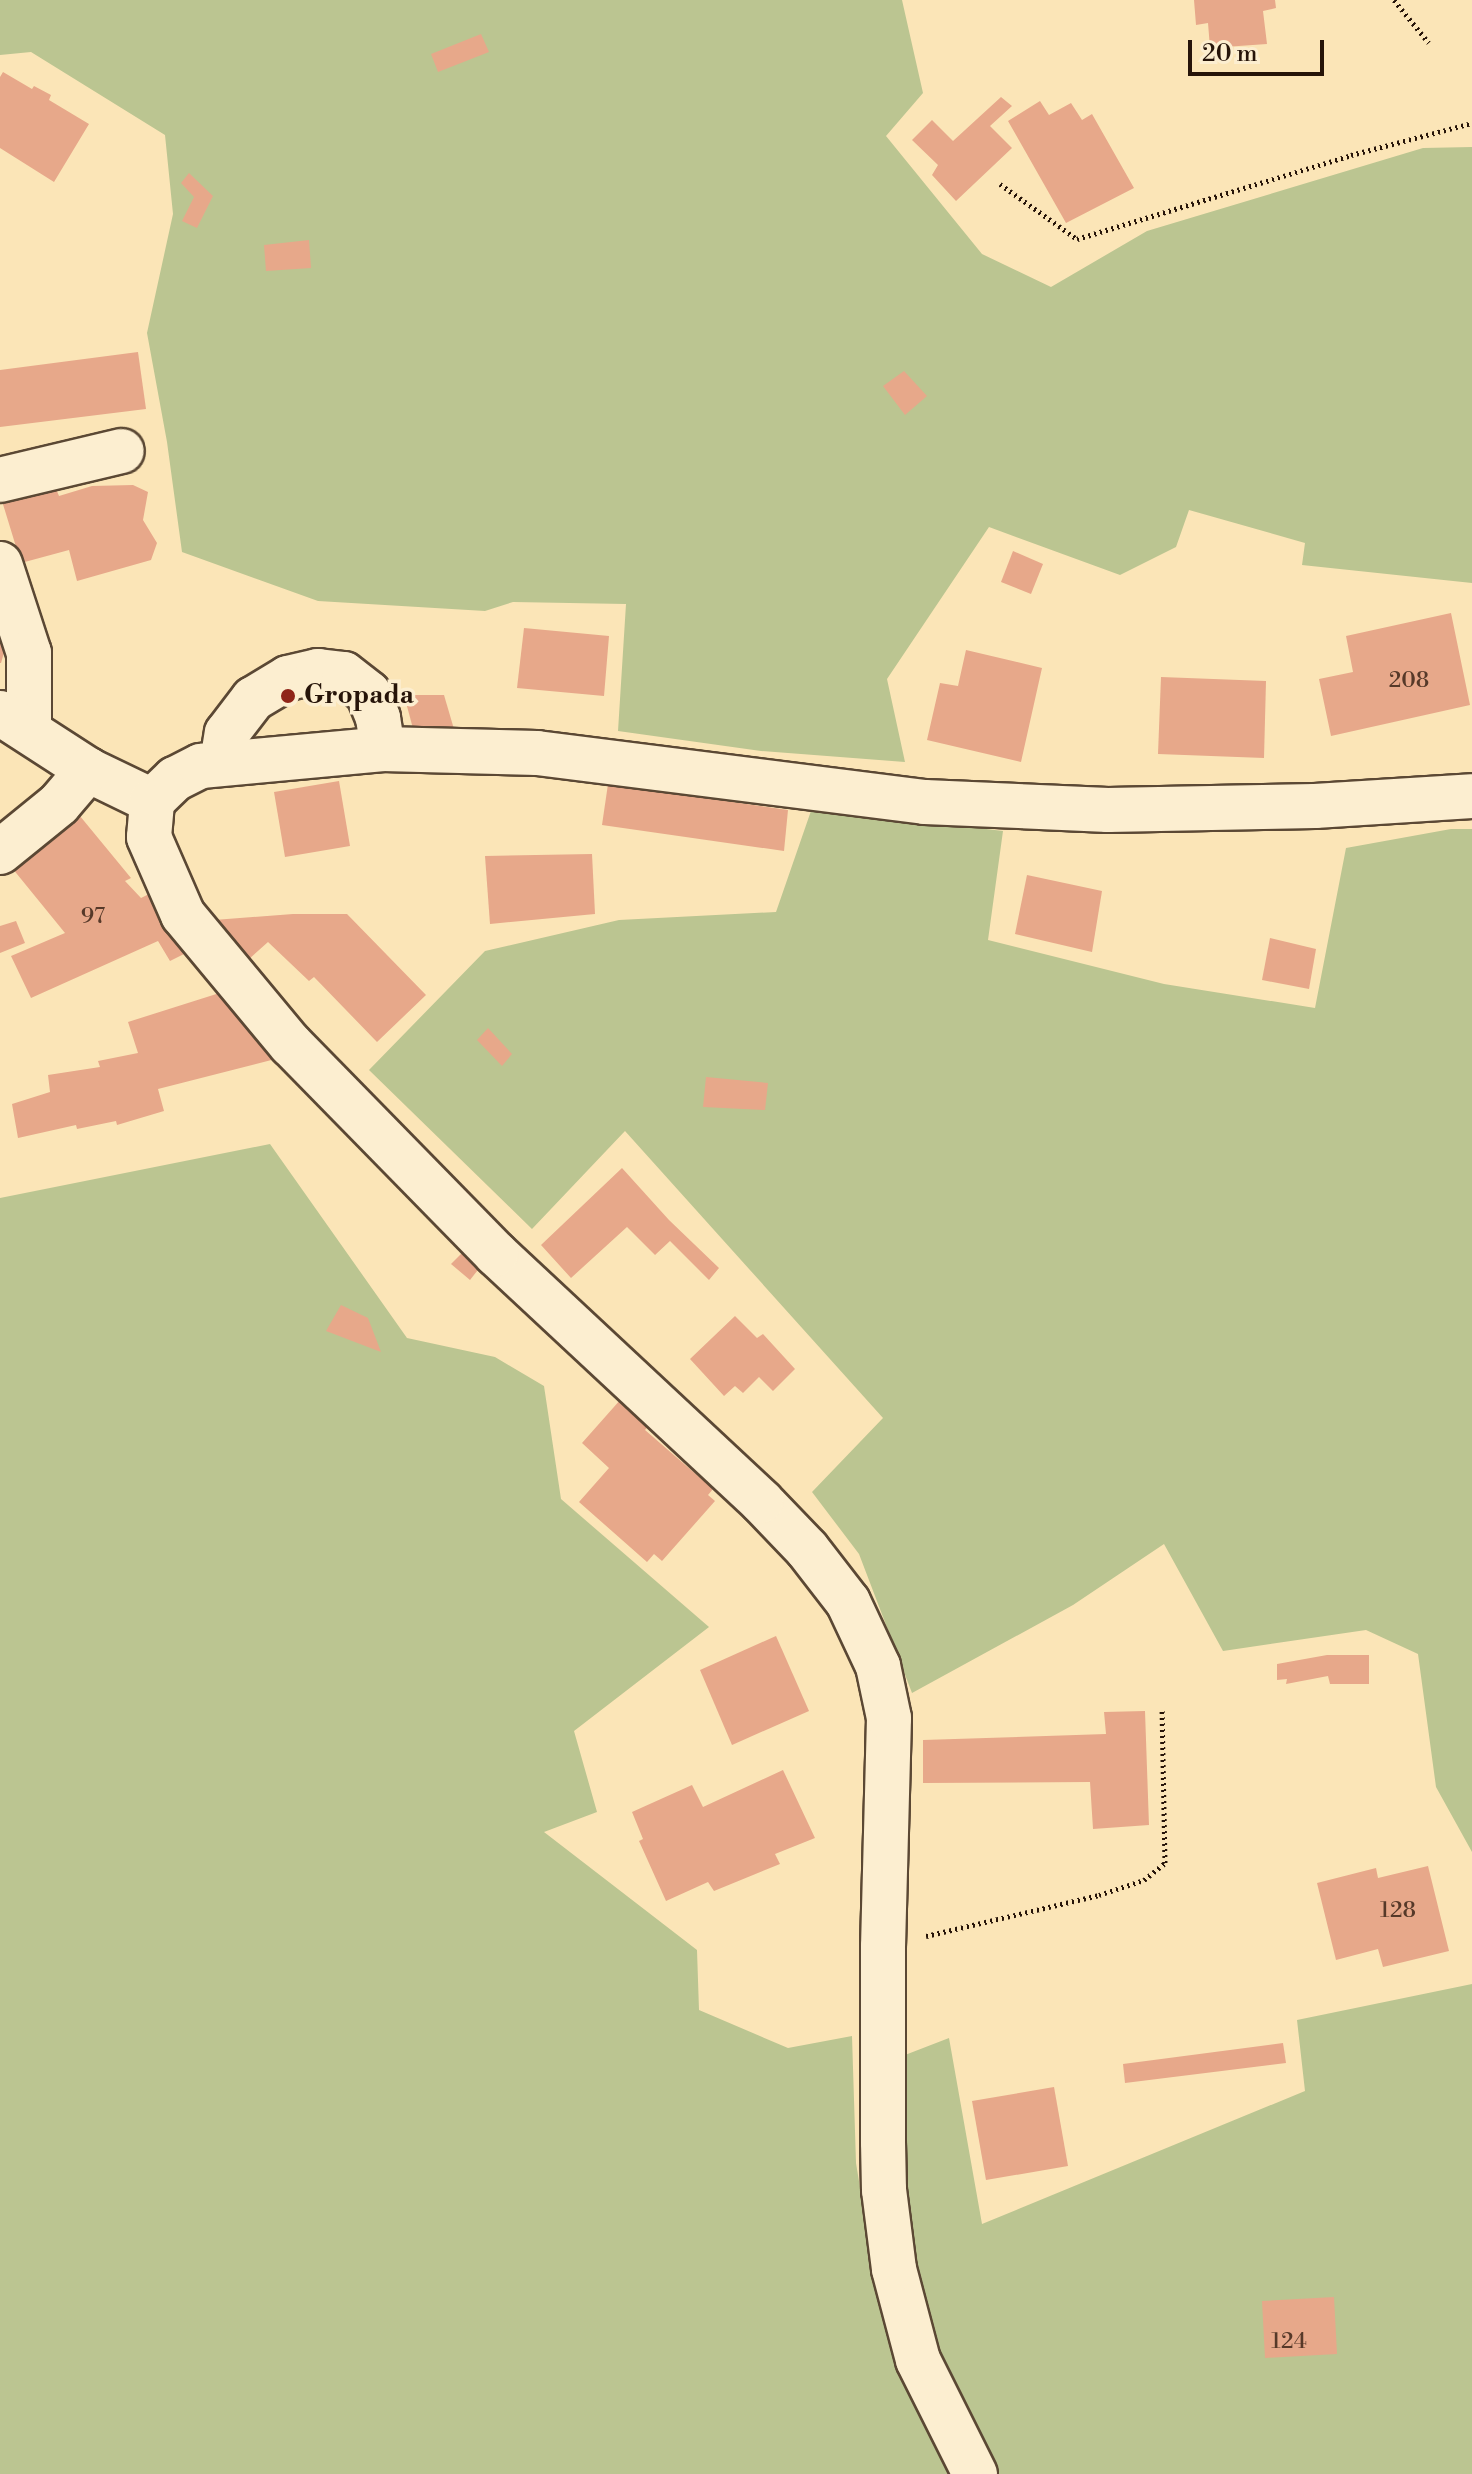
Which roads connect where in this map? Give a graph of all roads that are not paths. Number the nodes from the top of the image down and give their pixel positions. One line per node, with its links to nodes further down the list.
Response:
1 (122, 451): 2 (street)
2 (0, 480)
3 (0, 564): 4 (street)
4 (15, 721): 7 (street)
5 (383, 749): 6 (street); 6 (street); 8 (street)
6 (222, 763): 9 (street)
7 (88, 770): 9 (street); 10 (street)
8 (1472, 796)
9 (152, 801): 11 (street)
10 (0, 852)
11 (975, 2474)

